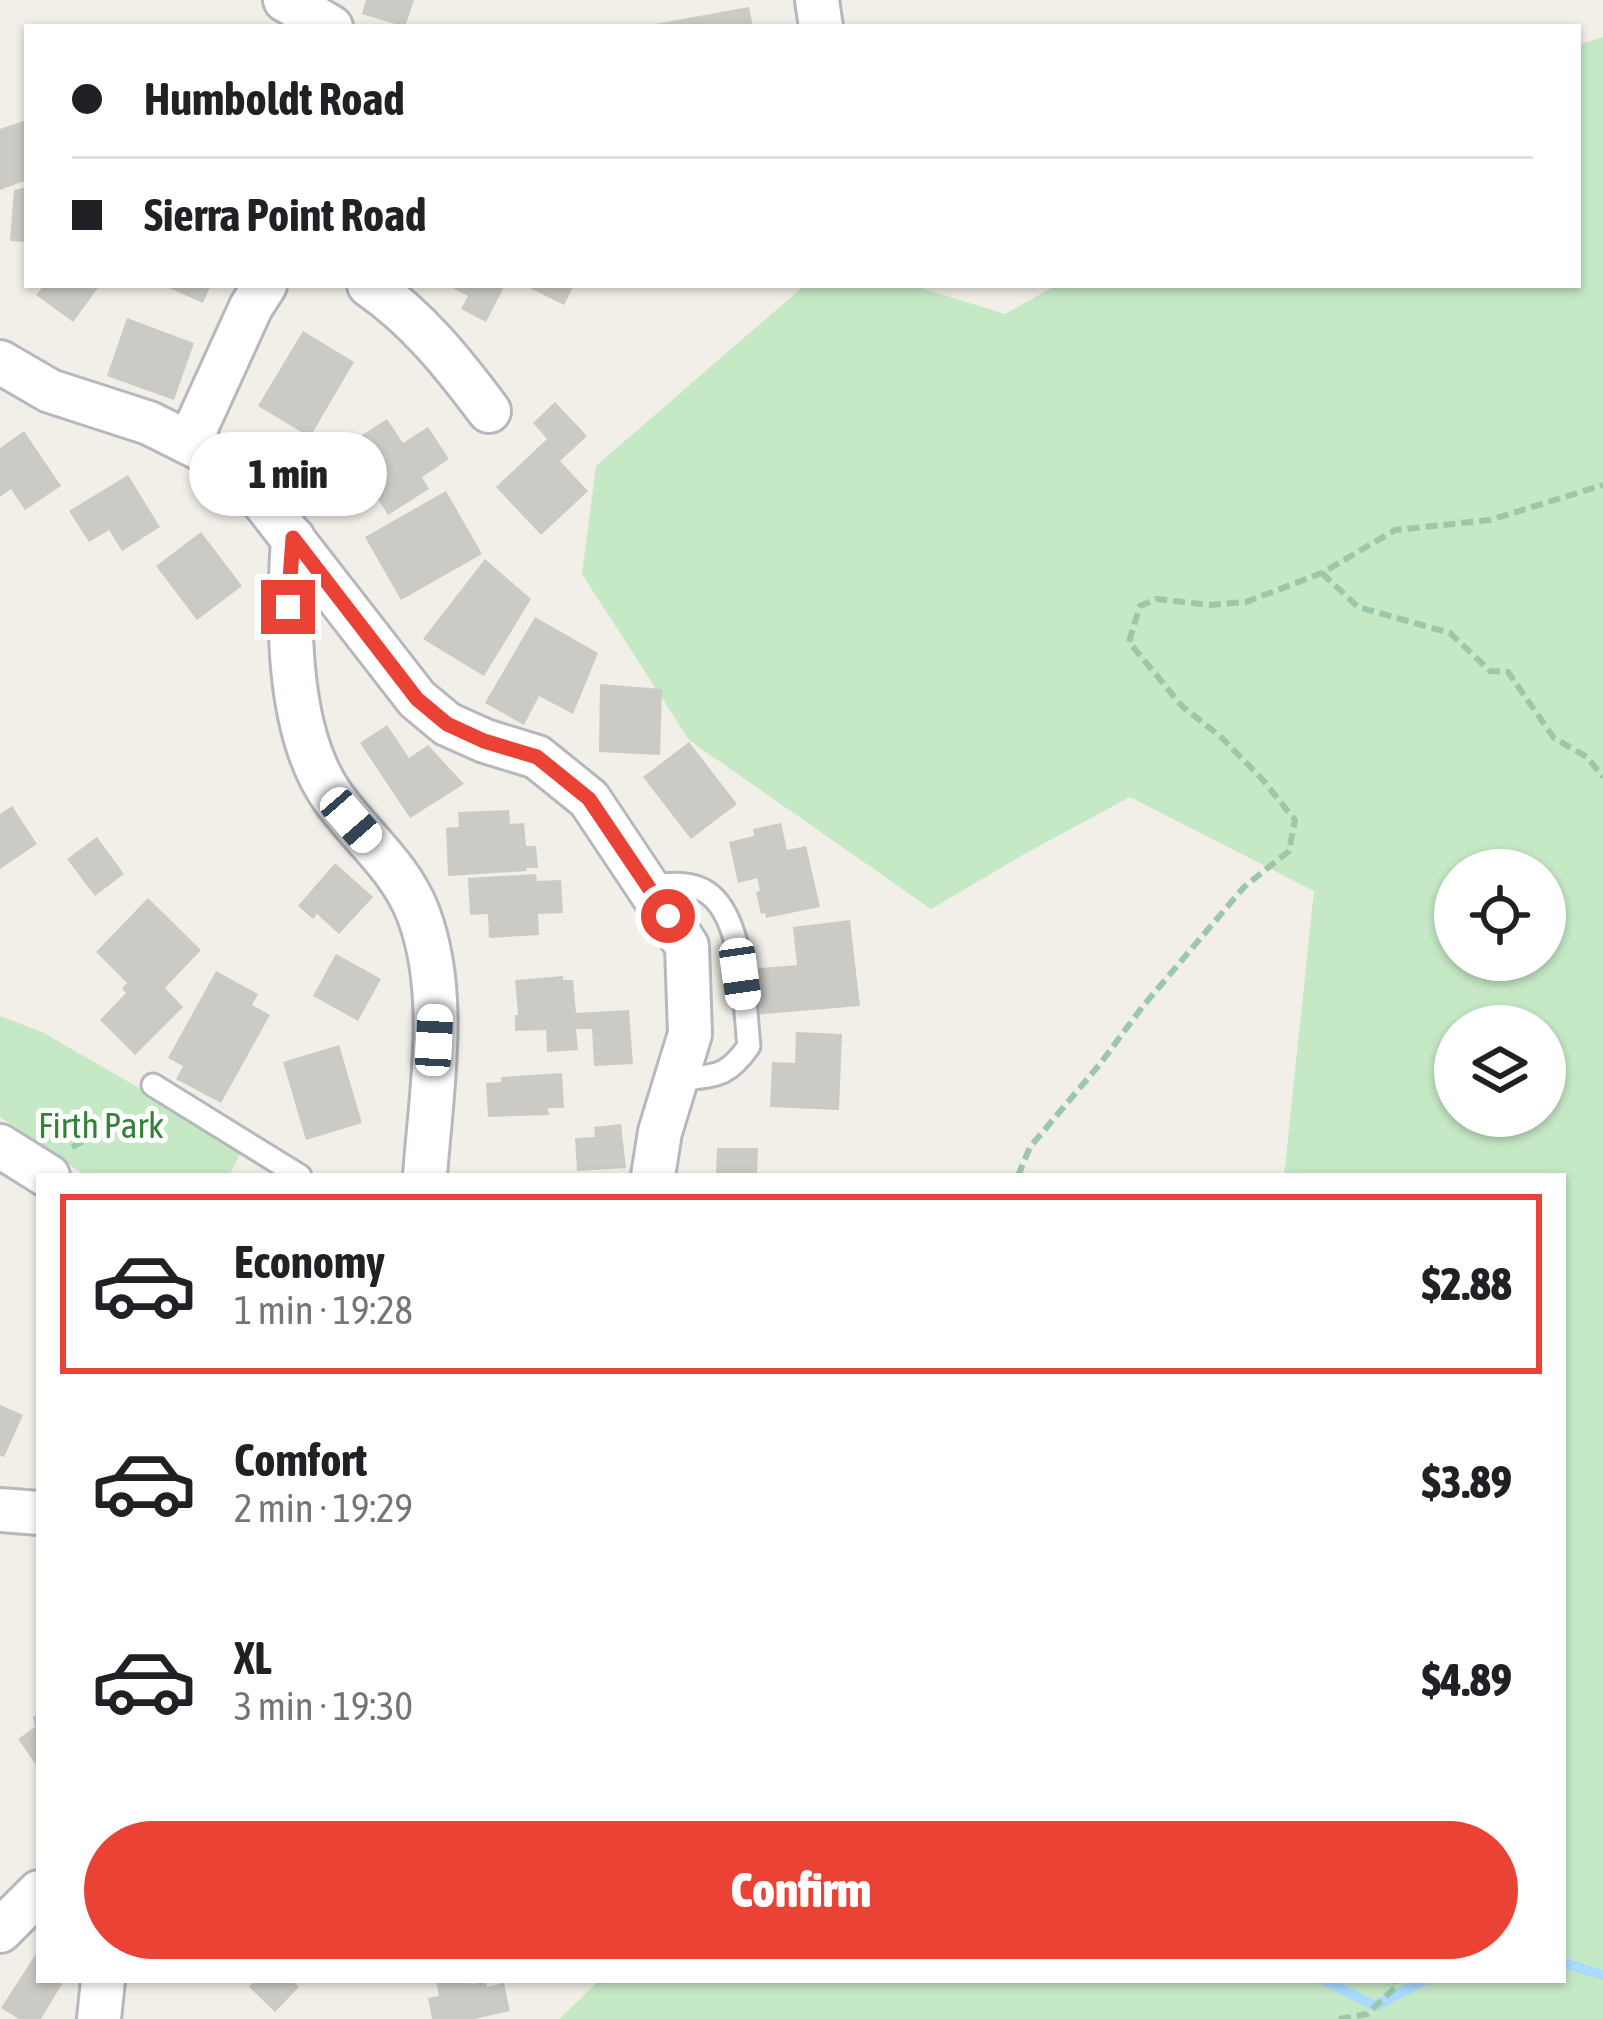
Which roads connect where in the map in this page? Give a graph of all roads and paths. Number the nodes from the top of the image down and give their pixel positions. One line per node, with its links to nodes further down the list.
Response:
1 (285, 0): 2 (street)
2 (327, 24)
3 (264, 288): 7 (street)
4 (373, 288): 6 (street)
5 (0, 362): 7 (street)
6 (489, 411)
7 (189, 443): 9 (street)
8 (1603, 485): 10 (path)
9 (293, 538): 12 (street); 18 (street)
10 (1322, 573): 11 (path); 20 (path)
11 (1603, 777)
12 (648, 886): 13 (street); 13 (lane)
13 (676, 1080): 19 (street)
14 (153, 1085): 17 (lane)
15 (0, 1146): 16 (street)
16 (43, 1173)
17 (295, 1173)
18 (425, 1173)
19 (653, 1173)
20 (1019, 1173)
21 (0, 1510): 22 (street)
22 (36, 1513)
23 (36, 1895): 24 (street)
24 (0, 1930)
25 (103, 1983): 27 (street)
26 (1396, 1983): 28 (path)
27 (99, 2019)
28 (1339, 2019)

